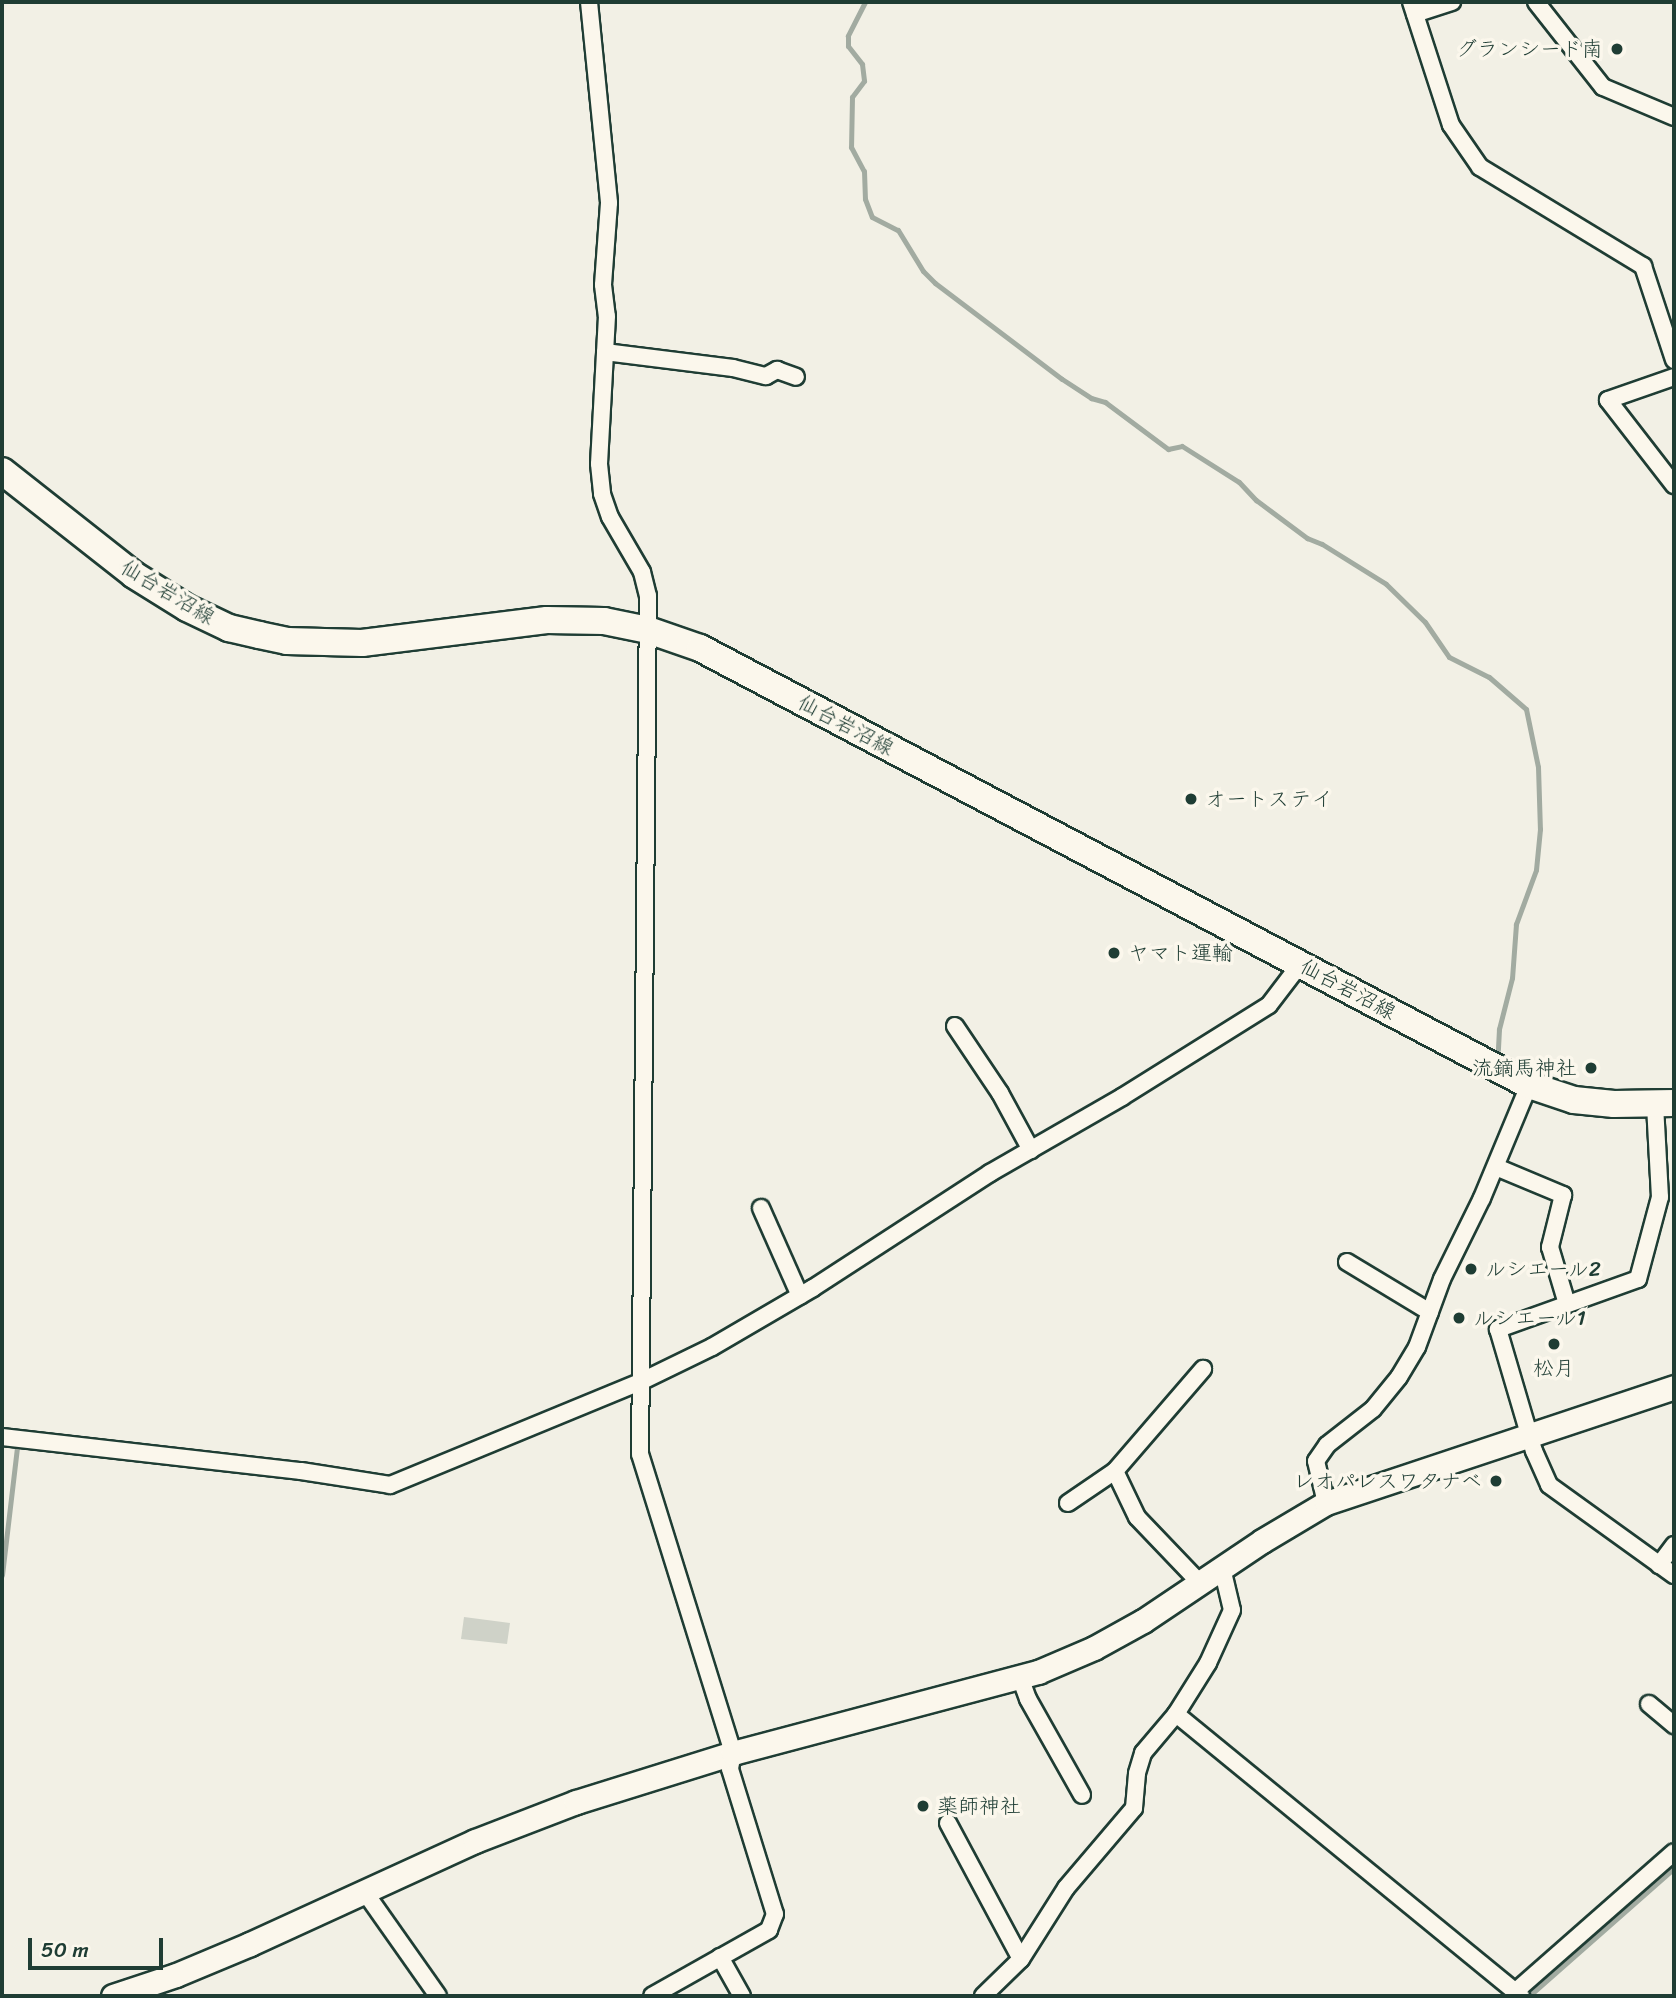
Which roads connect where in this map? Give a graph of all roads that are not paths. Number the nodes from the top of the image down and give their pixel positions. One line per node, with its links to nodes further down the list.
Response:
1 (589, 2): 6 (street)
2 (1452, 2): 4 (street)
3 (1536, 2): 5 (street)
4 (1413, 8): 7 (street)
5 (1674, 117)
6 (605, 352): 8 (street); 12 (street)
7 (1674, 360)
8 (796, 377)
9 (1674, 377): 11 (street)
10 (2, 471): 12 (main road, 仙台岩沼線)
11 (1674, 485)
12 (648, 630): 13 (main road, 仙台岩沼線); 25 (street)
13 (1301, 963): 15 (main road, 仙台岩沼線); 17 (street)
14 (955, 1026): 17 (street)
15 (1529, 1085): 16 (main road, 仙台岩沼線); 18 (street)
16 (1665, 1104): 22 (street)
17 (1031, 1150): 21 (street)
18 (1496, 1167): 22 (street); 23 (street)
19 (761, 1208): 21 (street)
20 (1347, 1262): 23 (street)
21 (800, 1296): 25 (street)
22 (1567, 1304): 27 (street)
23 (1430, 1312): 31 (street)
24 (1203, 1368): 29 (street)
25 (640, 1382): 28 (street); 41 (street)
26 (1674, 1388): 27 (street)
27 (1528, 1434): 31 (street); 33 (street)
28 (2, 1437)
29 (1115, 1471): 30 (street); 36 (street)
30 (1068, 1503)
31 (1326, 1503): 34 (street)
32 (1674, 1545): 33 (street)
33 (1659, 1565): 35 (street)
34 (1222, 1568): 36 (street); 39 (street)
35 (1674, 1575)
36 (1200, 1583): 37 (street)
37 (1020, 1677): 41 (street); 42 (street)
38 (1649, 1704): 40 (street)
39 (1176, 1714): 47 (street); 48 (street)
40 (1674, 1726)
41 (733, 1753): 45 (street); 46 (street)
42 (1082, 1795)
43 (948, 1823): 47 (street)
44 (1674, 1852): 48 (street)
45 (365, 1891): 49 (street); 50 (street)
46 (720, 1957): 51 (street); 52 (street)
47 (1021, 1959): 53 (street)
48 (1519, 1994)
49 (113, 1996)
50 (438, 1996)
51 (652, 1996)
52 (742, 1996)
53 (983, 1996)

